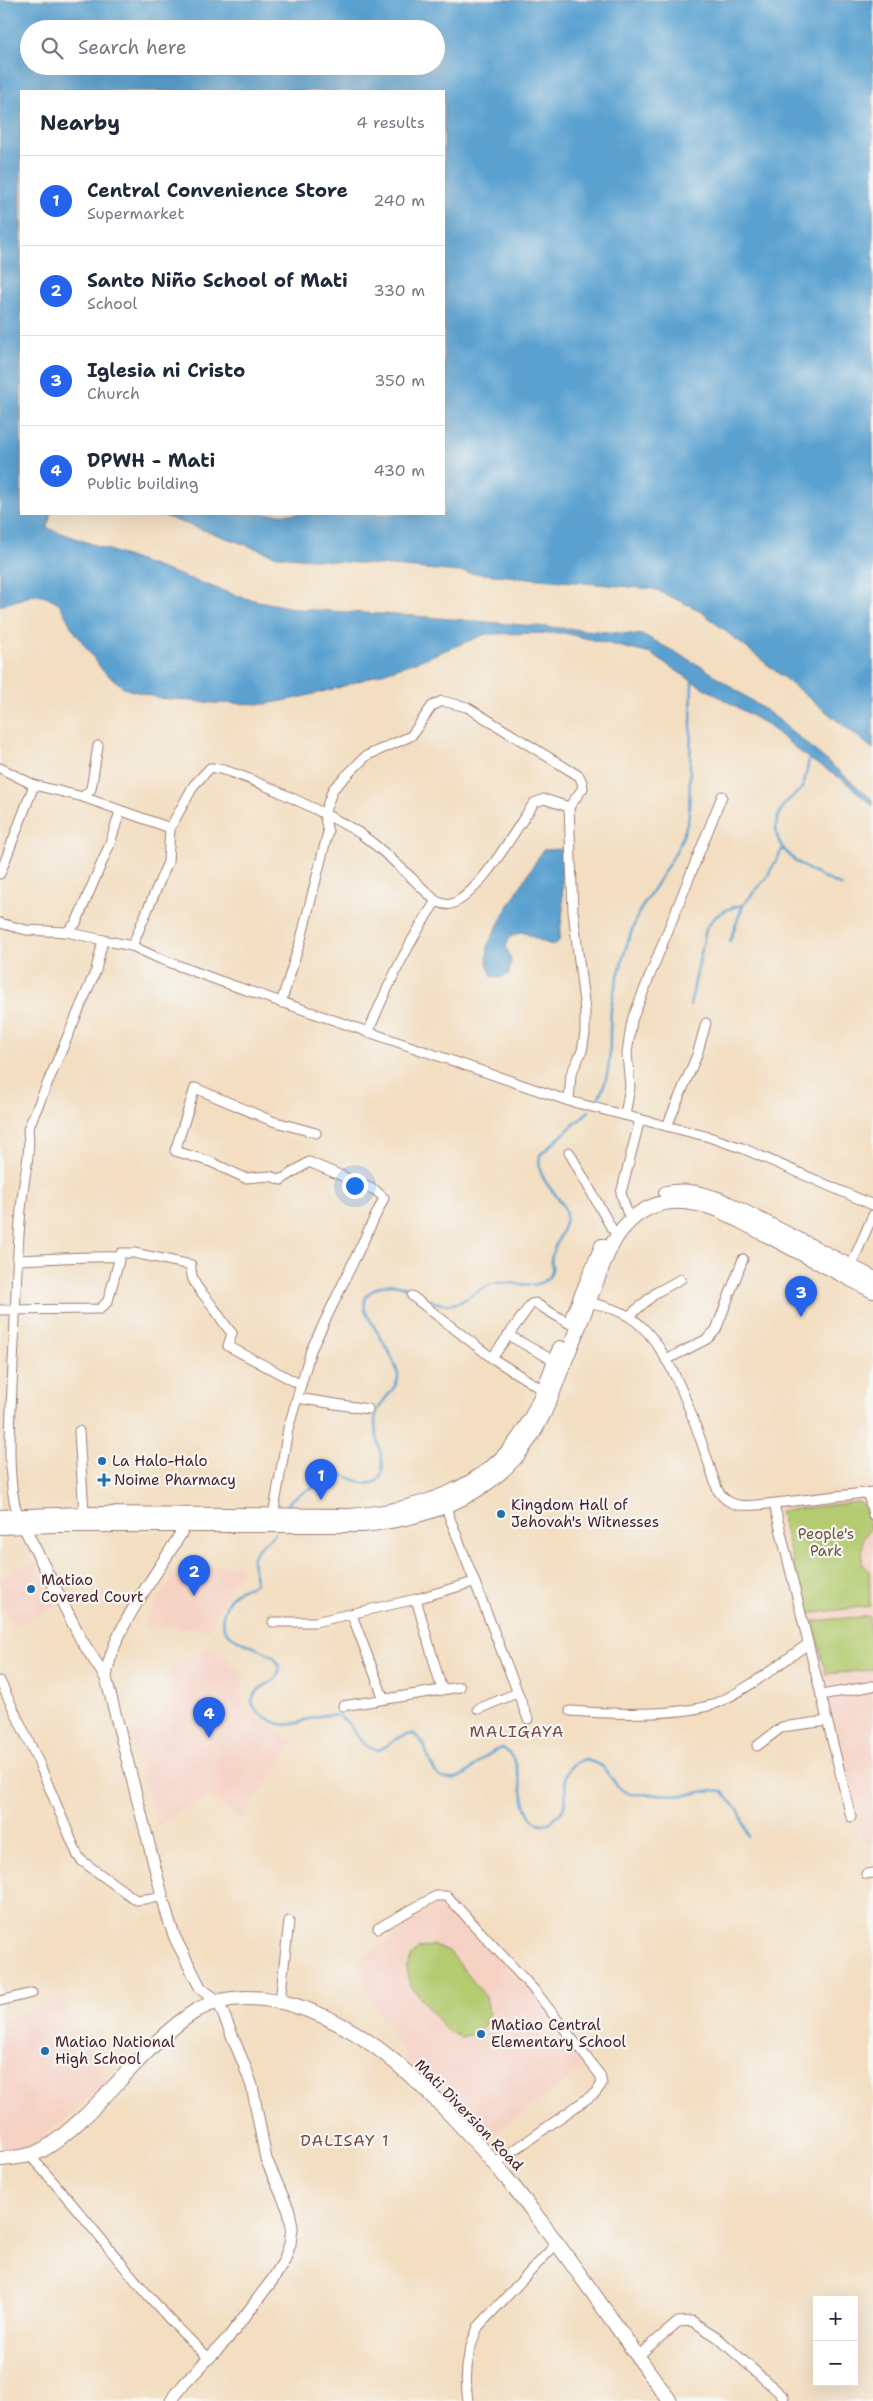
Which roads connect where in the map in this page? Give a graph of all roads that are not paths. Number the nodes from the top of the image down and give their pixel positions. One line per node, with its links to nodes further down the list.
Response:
1 (98, 746): 5 (street)
2 (0, 768): 3 (street)
3 (34, 785): 5 (street); 10 (street)
4 (722, 796): 20 (street)
5 (83, 797): 7 (street)
6 (568, 807): 8 (street); 11 (street); 19 (street)
7 (120, 812): 9 (street); 13 (street)
8 (324, 814): 9 (street); 11 (street); 16 (street)
9 (170, 828): 15 (street)
10 (0, 874)
11 (436, 901): 18 (street)
12 (0, 923): 13 (street)
13 (66, 932): 14 (street)
14 (103, 940): 15 (street); 31 (street)
15 (132, 946): 16 (street)
16 (282, 1003): 18 (street)
17 (706, 1023): 22 (street)
18 (368, 1032): 19 (street)
19 (568, 1101): 20 (street)
20 (625, 1115): 21 (street)
21 (640, 1118): 22 (street); 26 (street)
22 (667, 1126): 25 (street)
23 (316, 1133): 46 (street)
24 (568, 1152): 28 (street)
25 (873, 1206)
26 (627, 1212): 28 (main road); 32 (main road)
27 (873, 1215): 32 (street)
28 (612, 1229): 37 (main road)
29 (119, 1257): 31 (street); 39 (street); 46 (street)
30 (743, 1259): 44 (street)
31 (17, 1260): 39 (street)
32 (848, 1272): 33 (main road); 35 (main road); 37 (main road)
33 (873, 1278)
34 (681, 1279): 40 (street)
35 (873, 1291)
36 (412, 1296): 43 (street)
37 (584, 1301): 40 (street); 41 (main road); 45 (main road)
38 (0, 1310): 39 (street)
39 (16, 1311): 60 (street)
40 (629, 1316): 44 (street)
41 (570, 1324): 42 (street); 45 (main road)
42 (508, 1335): 43 (street); 45 (street)
43 (492, 1358): 47 (street)
44 (666, 1360): 54 (street)
45 (559, 1364): 47 (main road); 51 (main road)
46 (301, 1385): 48 (street)
47 (543, 1390): 51 (main road)
48 (297, 1398): 49 (street); 57 (street)
49 (368, 1409)
50 (79, 1431): 55 (street)
51 (516, 1449): 53 (main road)
52 (871, 1492): 54 (street); 56 (street)
53 (443, 1501): 57 (main road); 59 (main road); 62 (street)
54 (774, 1504): 66 (street)
55 (84, 1514): 59 (main road); 60 (main road)
56 (873, 1515)
57 (273, 1516): 59 (main road)
58 (0, 1517): 60 (main road)
59 (184, 1520): 60 (main road); 67 (street)
60 (22, 1522): 61 (main road); 67 (street)
61 (0, 1527)
62 (474, 1582): 63 (street); 72 (street)
63 (416, 1599): 64 (street); 71 (street)
64 (352, 1615): 65 (street); 74 (street)
65 (273, 1622)
66 (808, 1644): 73 (street); 77 (street)
67 (106, 1678): 82 (street)
68 (0, 1681): 82 (street)
69 (873, 1686): 73 (street)
70 (460, 1687): 71 (street)
71 (442, 1690): 74 (street)
72 (517, 1693): 76 (street); 78 (street)
73 (821, 1694): 79 (street)
74 (384, 1700): 75 (street)
75 (342, 1706)
76 (478, 1709)
77 (570, 1711)
78 (528, 1719)
79 (827, 1721): 80 (street); 81 (street)
80 (757, 1746)
81 (851, 1817)
82 (162, 1898): 85 (street)
83 (289, 1922): 89 (street)
84 (378, 1928): 93 (street)
85 (201, 1989): 88 (street); 90 (street)
86 (32, 1993): 87 (street)
87 (0, 2000)
88 (218, 2001): 89 (main road, Mati Diversion Road); 90 (main road, Mati Diversion Road); 96 (street)
89 (280, 2001): 93 (main road, Mati Diversion Road)
90 (201, 2008): 91 (main road, Mati Diversion Road)
91 (29, 2155): 92 (main road, Mati Diversion Road); 96 (street)
92 (0, 2160)
93 (495, 2164): 94 (main road, Mati Diversion Road)
94 (558, 2242): 95 (main road, Mati Diversion Road); 99 (street)
95 (638, 2356): 97 (street); 100 (main road, Mati Diversion Road)
96 (209, 2358): 98 (street)
97 (784, 2397)
98 (171, 2401)
99 (468, 2401)
100 (670, 2401)

